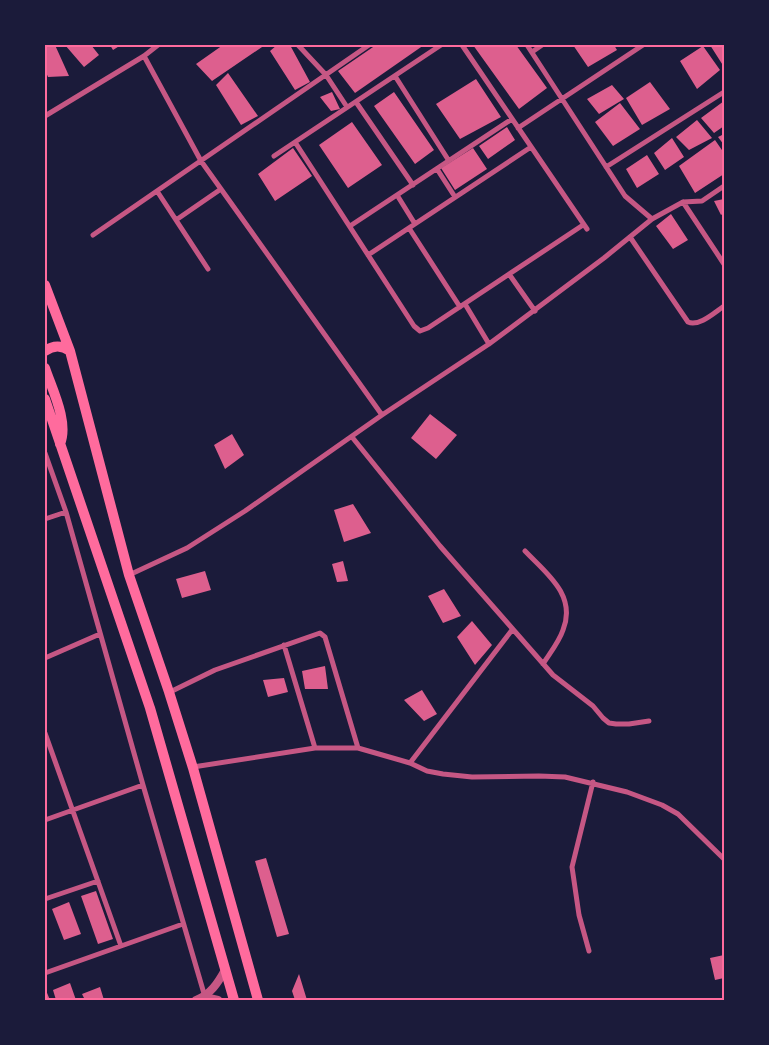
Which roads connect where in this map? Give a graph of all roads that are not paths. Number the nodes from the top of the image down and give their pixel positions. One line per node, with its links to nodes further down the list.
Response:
1 (158, 45): 10 (street)
2 (298, 45): 11 (street)
3 (369, 45): 11 (street)
4 (441, 45): 12 (street)
5 (462, 45): 18 (street)
6 (527, 45): 9 (street)
7 (542, 45): 9 (street)
8 (644, 45): 14 (street)
9 (532, 52): 14 (street)
10 (144, 56): 17 (street); 23 (street)
11 (326, 74): 16 (street); 23 (street)
12 (395, 76): 15 (street); 24 (street)
13 (724, 92): 25 (street)
14 (562, 99): 19 (street); 25 (street)
15 (356, 102): 16 (street); 27 (street)
16 (347, 107): 20 (street)
17 (45, 116)
18 (512, 119): 19 (street); 24 (street)
19 (518, 128): 21 (street)
20 (295, 142): 22 (street); 37 (street)
21 (531, 147): 32 (street); 44 (street)
22 (274, 156)
23 (201, 161): 29 (street); 30 (street)
24 (449, 161): 26 (street)
25 (606, 167): 34 (street)
26 (437, 169): 27 (street); 32 (street)
27 (413, 185): 31 (street)
28 (724, 186): 33 (street)
29 (221, 189): 35 (street); 54 (street)
30 (157, 191): 35 (street); 39 (street)
31 (397, 195): 36 (street); 37 (street)
32 (455, 198): 36 (street)
33 (683, 202): 34 (street); 42 (street)
34 (652, 219): 40 (street)
35 (176, 220): 43 (street)
36 (415, 224): 38 (street)
37 (350, 226): 41 (street)
38 (409, 228): 41 (street); 46 (street)
39 (93, 235)
40 (630, 237): 47 (street); 48 (street)
41 (368, 254): 46 (street)
42 (724, 264)
43 (208, 269)
44 (509, 274): 46 (street); 48 (street)
45 (45, 285): 51 (main road)
46 (463, 305): 49 (street)
47 (724, 306)
48 (535, 310): 49 (street)
49 (489, 344): 54 (street)
50 (45, 351): 51 (main road)
51 (70, 351): 61 (main road)
52 (45, 368): 56 (main road)
53 (45, 399): 56 (main road)
54 (382, 415): 55 (street)
55 (352, 437): 61 (street); 62 (street)
56 (60, 444): 85 (main road)
57 (45, 453): 58 (street)
58 (66, 512): 59 (street); 63 (street)
59 (45, 519)
60 (525, 551): 66 (street)
61 (129, 575): 67 (main road)
62 (512, 630): 66 (street); 73 (street)
63 (100, 634): 65 (street); 76 (street)
64 (284, 645): 67 (street); 71 (street); 72 (street)
65 (45, 658)
66 (543, 664): 68 (street)
67 (169, 692): 74 (main road)
68 (649, 721)
69 (45, 733): 70 (street)
70 (47, 743): 77 (street)
71 (315, 748): 72 (street); 74 (street)
72 (358, 748): 73 (street)
73 (410, 763): 75 (street)
74 (193, 768): 91 (main road)
75 (593, 782): 79 (street); 84 (street)
76 (142, 786): 77 (street); 82 (street)
77 (72, 810): 78 (street); 80 (street)
78 (45, 820)
79 (724, 859)
80 (98, 881): 81 (street); 83 (street)
81 (45, 899)
82 (184, 924): 83 (street); 87 (street)
83 (121, 946): 86 (street)
84 (588, 951)
85 (225, 970): 87 (street); 90 (main road)
86 (45, 973)
87 (205, 997): 88 (street); 89 (street)
88 (196, 1000)
89 (218, 1000)
90 (234, 1000)
91 (258, 1000)

